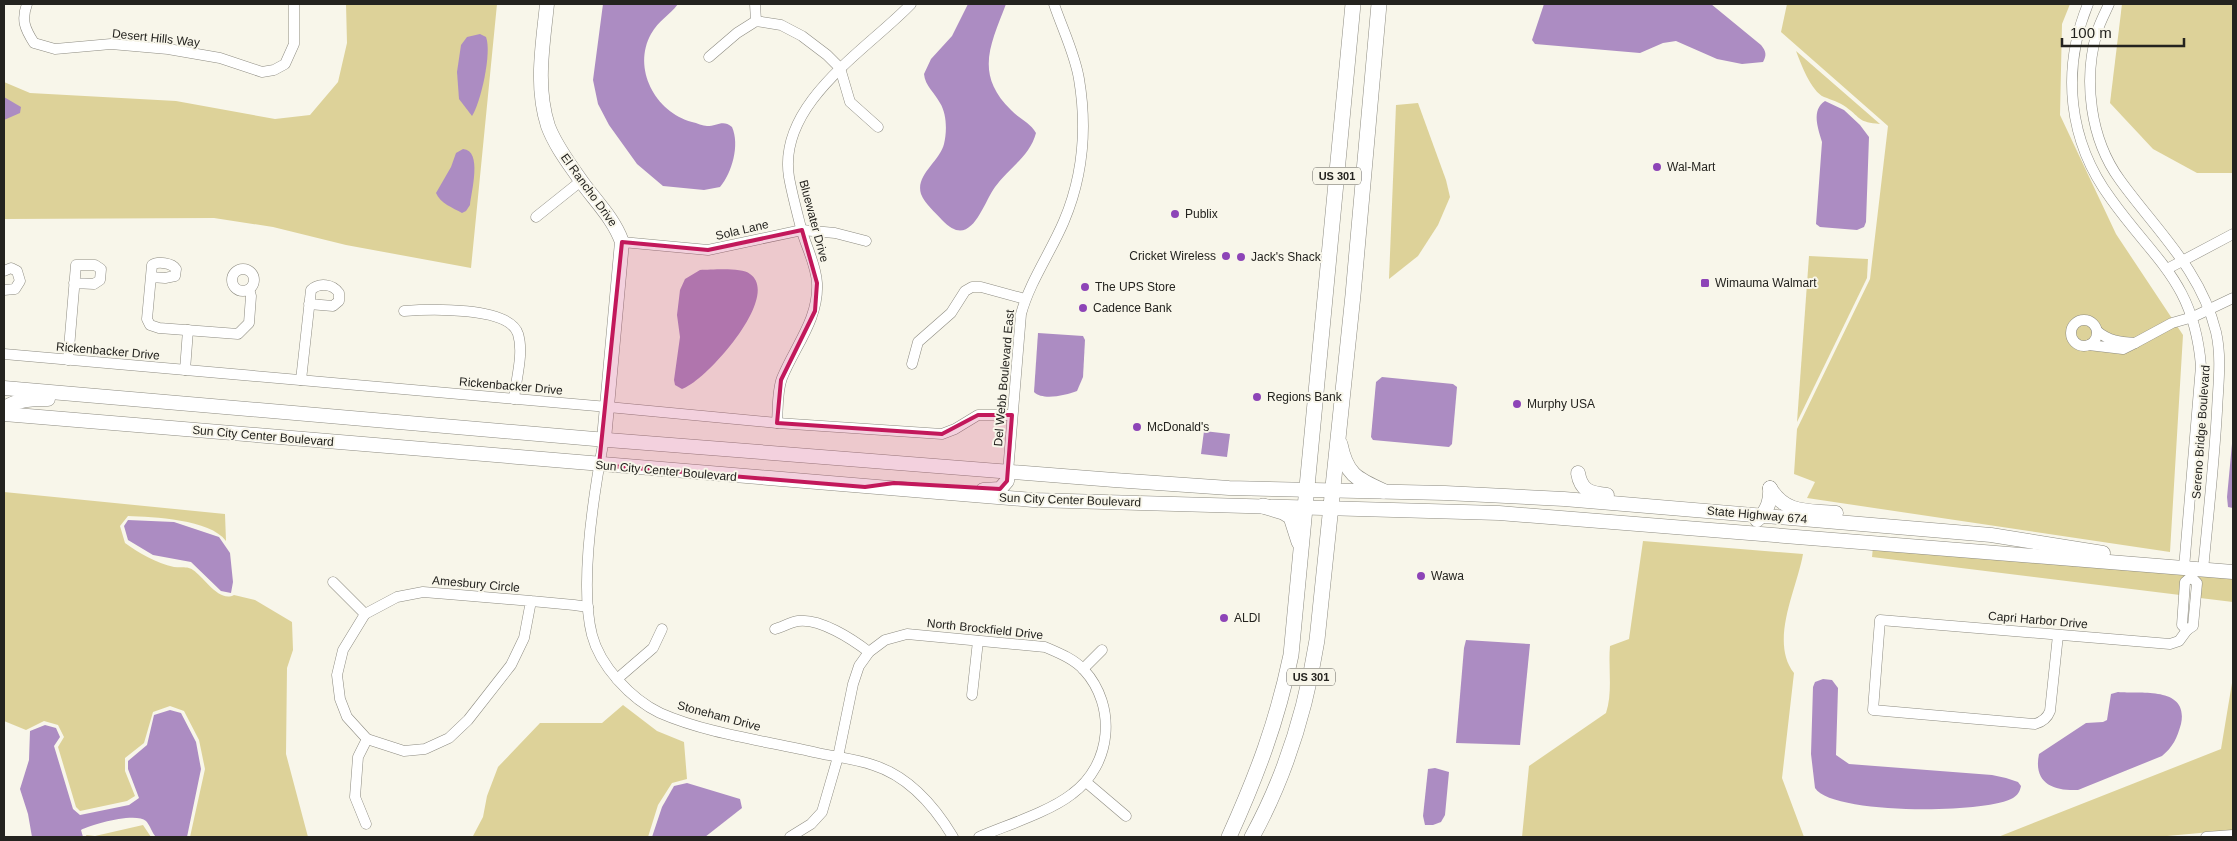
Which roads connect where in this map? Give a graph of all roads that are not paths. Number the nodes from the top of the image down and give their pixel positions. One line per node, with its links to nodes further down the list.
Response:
1 (27, 4): 2 (street, Desert Hills Way)
2 (294, 4)
3 (547, 4): 15 (main road, El Rancho Drive)
4 (755, 4): 11 (street)
5 (911, 4): 13 (street, Bluewater Drive)
6 (1054, 4): 29 (street, Del Webb Boulevard East)
7 (1353, 4): 57 (main road, US 301)
8 (1379, 4): 51 (main road, US 301)
9 (2088, 4): 22 (street, Sereno Bridge Boulevard)
10 (2109, 4): 21 (street, Sereno Bridge Boulevard)
11 (756, 21): 12 (street); 13 (street)
12 (710, 57)
13 (840, 68): 14 (street); 17 (street, Bluewater Drive)
14 (878, 127)
15 (581, 181): 16 (street); 20 (main road, El Rancho Drive)
16 (536, 217)
17 (802, 230): 19 (street, Sola Lane); 20 (street, Sola Lane); 50 (street, Bluewater Drive)
18 (2233, 234): 21 (street)
19 (866, 241)
20 (622, 242): 46 (main road, El Rancho Drive)
21 (2183, 260): 22 (street); 31 (street, Sereno Bridge Boulevard)
22 (2168, 269): 33 (street, Sereno Bridge Boulevard)
23 (4, 271): 27 (street)
24 (151, 277): 34 (street)
25 (74, 282): 39 (street)
26 (249, 289): 34 (street)
27 (4, 290)
28 (2233, 298): 31 (street)
29 (1025, 300): 40 (street); 49 (street, Del Webb Boulevard East)
30 (310, 304): 42 (street)
31 (2209, 310): 33 (street); 70 (street, Sereno Bridge Boulevard)
32 (404, 311): 45 (street)
33 (2193, 317): 36 (street); 70 (street, Sereno Bridge Boulevard)
34 (188, 330): 41 (street)
35 (2097, 331): 36 (street); 37 (street); 37 (street)
36 (2135, 343): 37 (street)
37 (2089, 345)
38 (4, 354): 39 (street, Rickenbacker Drive)
39 (68, 360): 41 (street, Rickenbacker Drive)
40 (912, 364)
41 (184, 370): 42 (street, Rickenbacker Drive)
42 (301, 380): 45 (street, Rickenbacker Drive)
43 (4, 388): 44 (main road, Sun City Center Boulevard)
44 (130, 398): 47 (main road); 52 (main road, Sun City Center Boulevard)
45 (514, 399): 46 (street, Rickenbacker Drive)
46 (608, 407): 50 (street, Rickenbacker Drive); 52 (main road, El Rancho Drive)
47 (4, 409)
48 (4, 414): 53 (main road, Sun City Center Boulevard)
49 (1012, 415): 50 (street, Rickenbacker Drive); 54 (street, Del Webb Boulevard East)
50 (777, 423)
51 (1338, 436): 58 (main road, US 301); 59 (main road)
52 (604, 439): 53 (street, Stoneham Drive); 54 (main road, Sun City Center Boulevard)
53 (599, 465): 55 (main road, Sun City Center Boulevard); 74 (street, Stoneham Drive)
54 (1008, 472): 55 (main road); 57 (main road, Sun City Center Boulevard)
55 (865, 487): 61 (main road, Sun City Center Boulevard)
56 (1770, 488): 65 (main road); 66 (main road); 68 (main road)
57 (1307, 489): 58 (main road, State Highway 674); 62 (main road, US 301)
58 (1332, 489): 59 (main road, State Highway 674); 63 (main road, US 301)
59 (1383, 491): 60 (main road, State Highway 674)
60 (1560, 499): 64 (main road, State Highway 674); 64 (main road)
61 (1263, 506): 62 (main road, Sun City Center Boulevard); 69 (main road)
62 (1306, 507): 63 (main road, Sun City Center Boulevard); 69 (main road, US 301)
63 (1330, 507): 67 (main road, State Highway 674); 95 (main road, US 301)
64 (1688, 510): 65 (main road, State Highway 674)
65 (1745, 514): 66 (main road, State Highway 674)
66 (1762, 516): 67 (main road); 68 (main road, State Highway 674)
67 (1612, 521): 70 (main road, State Highway 674)
68 (1901, 528): 70 (main road, State Highway 674)
69 (1301, 554): 94 (main road, US 301)
70 (2191, 570): 71 (main road, State Highway 674); 78 (street, Capri Harbor Drive)
71 (2233, 572)
72 (333, 582): 75 (street)
73 (531, 601): 74 (street, Amesbury Circle); 75 (street, Amesbury Circle); 85 (street, Amesbury Circle)
74 (588, 606): 83 (street, Stoneham Drive)
75 (364, 614): 85 (street)
76 (662, 629): 83 (street)
77 (775, 630): 81 (street)
78 (2058, 635): 78 (street, Capri Harbor Drive)
79 (978, 641): 81 (street, North Brockfield Drive); 82 (street, North Brockfield Drive); 84 (street)
80 (1102, 650): 82 (street)
81 (869, 652): 86 (street, North Brockfield Drive)
82 (1084, 669): 87 (street, North Brockfield Drive)
83 (617, 679): 86 (street, Stoneham Drive)
84 (972, 695)
85 (367, 740): 89 (street)
86 (838, 757): 91 (street, North Brockfield Drive); 92 (street, Stoneham Drive)
87 (1086, 782): 88 (street); 93 (street, North Brockfield Drive)
88 (1126, 816)
89 (366, 824)
90 (2233, 835): 96 (street)
91 (790, 837)
92 (953, 837)
93 (979, 837)
94 (1229, 837)
95 (1252, 837)
96 (2206, 837)

